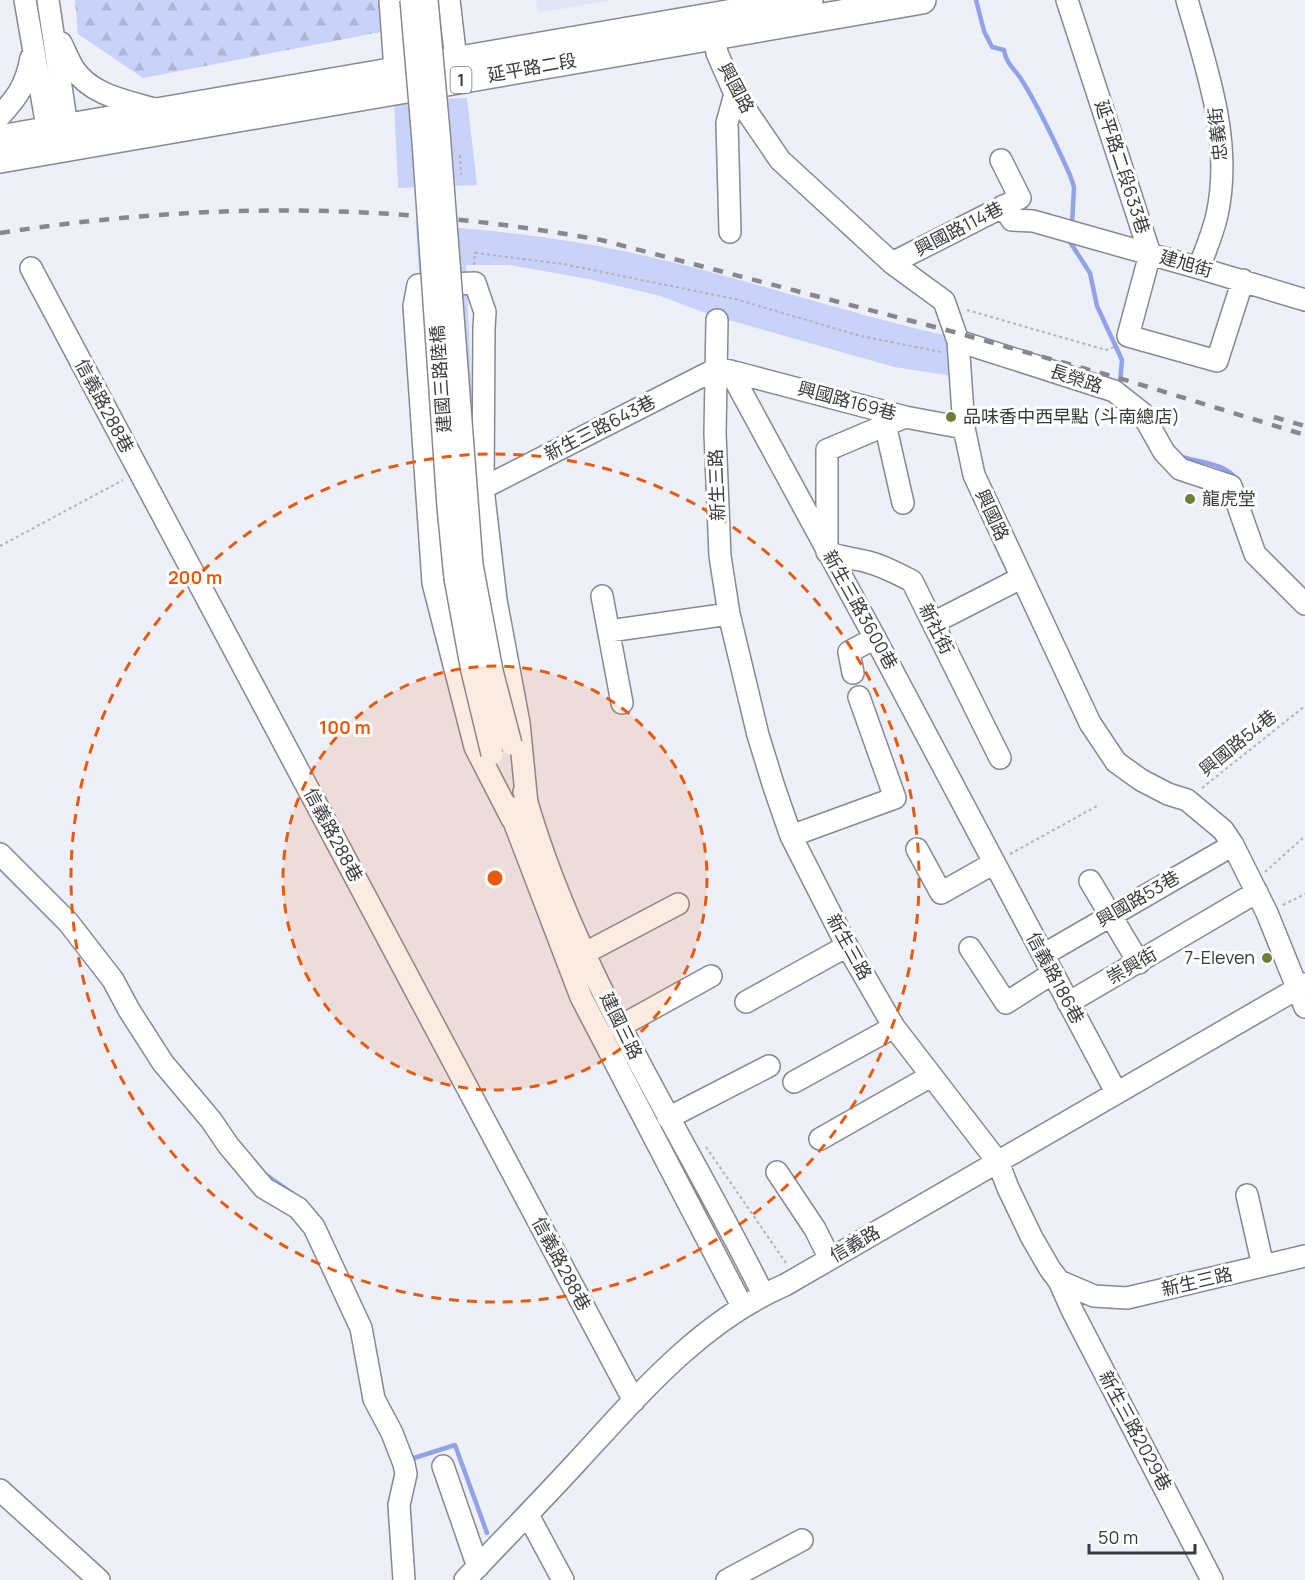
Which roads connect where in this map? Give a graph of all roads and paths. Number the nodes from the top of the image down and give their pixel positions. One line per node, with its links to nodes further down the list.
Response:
1 (25, 0): 13 (street)
2 (48, 0): 11 (street)
3 (390, 0): 15 (street)
4 (411, 0): 57 (street, 建國三路陸橋, bridge)
5 (427, 0): 56 (street, 建國三路陸橋, bridge)
6 (448, 0): 14 (street)
7 (808, 0): 12 (main road, 延平路二段 / 1)
8 (922, 0): 12 (main road, 延平路二段 / 1)
9 (1067, 0): 25 (street, 延平路二段633巷)
10 (1187, 0): 28 (street, 忠義街)
11 (52, 26): 17 (street); 20 (street)
12 (713, 26): 14 (main road, 延平路二段 / 1); 16 (street, 興國路); 20 (main road, 延平路二段 / 1)
13 (33, 49): 18 (street); 20 (street)
14 (456, 60): 15 (main road, 延平路二段 / 1)
15 (395, 70): 17 (main road, 延平路二段 / 1)
16 (735, 94): 24 (street); 26 (street, 興國路)
17 (161, 111): 20 (main road, 延平路二段 / 1)
18 (0, 116)
19 (0, 139): 20 (main road, 延平路二段 / 1)
20 (59, 139): 21 (main road, 延平路二段 / 1)
21 (0, 159)
22 (1001, 160): 23 (street, 興國路114巷)
23 (1003, 207): 25 (street, 建旭街); 26 (street, 興國路114巷)
24 (730, 232)
25 (1150, 254): 28 (street, 建旭街); 34 (street, 延平路二段633巷)
26 (892, 263): 32 (street, 興國路)
27 (31, 268): 40 (street, 信義路288巷)
28 (1199, 268): 29 (street, 建旭街)
29 (1243, 280): 31 (street, 建旭街); 34 (street)
30 (472, 283): 35 (path); 41 (street); 62 (street)
31 (1305, 300)
32 (944, 301): 34 (path); 35 (street, 興國路)
33 (717, 320): 36 (street, 新生三路)
34 (1128, 336)
35 (959, 349): 39 (street, 興國路); 47 (street, 長榮路)
36 (723, 370): 37 (street, 興國路169巷); 41 (street, 新生三路643巷); 44 (street, 新生三路3600巷); 48 (street, 新生三路)
37 (905, 417): 38 (street); 39 (street, 興國路169巷)
38 (885, 424): 42 (street); 44 (street)
39 (964, 428): 45 (street, 興國路)
40 (139, 471): 43 (path); 101 (street, 信義路288巷)
41 (483, 488): 60 (street)
42 (903, 503)
43 (0, 546)
44 (827, 552): 49 (street, 新社街); 51 (street, 新生三路3600巷)
45 (1021, 578): 49 (street); 59 (street, 興國路)
46 (602, 596): 50 (street)
47 (1305, 604)
48 (729, 614): 50 (street); 63 (street, 新生三路)
49 (933, 623): 58 (street, 新社街)
50 (609, 631): 54 (street)
51 (875, 638): 52 (street); 68 (street, 新生三路3600巷)
52 (853, 673)
53 (859, 697): 63 (street)
54 (622, 703)
55 (1305, 706): 59 (path, 興國路54巷)
56 (511, 744): 60 (street, 建國三路)
57 (492, 754): 62 (street, 建國三路)
58 (1000, 758)
59 (1187, 800): 65 (street, 興國路)
60 (528, 804): 77 (street, 建國三路)
61 (1097, 806): 68 (path)
62 (512, 819): 100 (street, 建國三路)
63 (791, 836): 75 (street, 新生三路)
64 (1305, 836): 70 (path)
65 (1233, 845): 70 (street, 興國路); 74 (street, 興國路53巷)
66 (917, 849): 68 (street)
67 (0, 854): 108 (street)
68 (994, 863): 79 (street, 信義路186巷)
69 (1090, 881): 74 (street)
70 (1255, 888): 73 (street, 興國路); 78 (street, 崇興街)
71 (1305, 894): 73 (path)
72 (678, 904): 77 (street)
73 (1267, 913): 81 (street, 興國路)
74 (1110, 915): 78 (street); 79 (street, 興國路53巷)
75 (847, 946): 82 (street); 85 (street, 新生三路)
76 (970, 948): 79 (street, 興國路53巷)
77 (585, 953): 84 (street, 建國三路)
78 (1139, 963): 83 (street, 崇興街)
79 (1048, 964): 83 (street, 信義路186巷)
80 (711, 976): 84 (street)
81 (1303, 993): 89 (street, 信義路)
82 (746, 1002)
83 (1068, 1002): 89 (street, 信義路186巷)
84 (619, 1027): 90 (street, 建國三路)
85 (894, 1027): 87 (street, 新生三路); 88 (street)
86 (769, 1066): 90 (street)
87 (931, 1076): 91 (street); 92 (street, 新生三路)
88 (794, 1082)
89 (1116, 1092): 92 (street, 信義路)
90 (668, 1118): 99 (street, 建國三路)
91 (820, 1139)
92 (998, 1162): 96 (street, 信義路); 98 (street, 新生三路)
93 (777, 1172): 96 (street)
94 (1247, 1195): 97 (street)
95 (1305, 1256): 97 (street, 新生三路)
96 (830, 1258): 99 (street, 信義路)
97 (1263, 1266): 98 (street, 新生三路)
98 (1059, 1281): 111 (street, 新生三路2029巷)
99 (763, 1294): 100 (street, 信義路)
100 (742, 1306): 101 (street, 信義路)
101 (634, 1401): 104 (street, 信義路)
102 (442, 1466): 106 (street)
103 (0, 1490): 107 (street)
104 (528, 1515): 106 (street, 信義路); 109 (street)
105 (802, 1540): 110 (street)
106 (472, 1573)
107 (99, 1580)
108 (404, 1580)
109 (563, 1580)
110 (727, 1580)
111 (1212, 1580)

